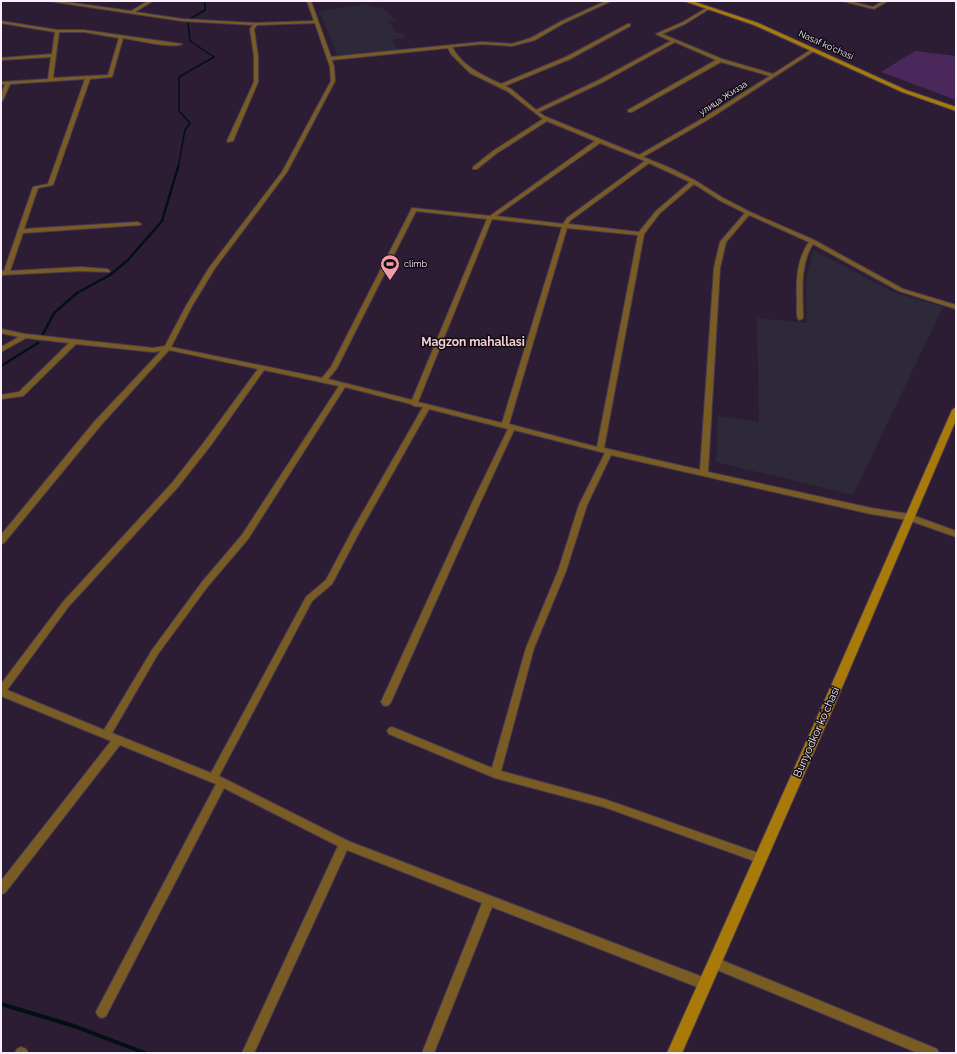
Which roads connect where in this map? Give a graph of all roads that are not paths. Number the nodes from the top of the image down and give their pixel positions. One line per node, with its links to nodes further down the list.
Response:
1 (50, 1): 10 (street)
2 (96, 1): 10 (street)
3 (151, 1): 12 (street)
4 (310, 1): 14 (street)
5 (609, 1): 21 (street)
6 (687, 1): 11 (main road, Nasaf ko‘chasi)
7 (700, 1): 34 (main road, Nasaf ko‘chasi)
8 (844, 1): 9 (street)
9 (886, 1)
10 (87, 6): 12 (street)
11 (708, 8): 19 (street); 22 (main road, Nasaf ko‘chasi)
12 (131, 13): 15 (street)
13 (1, 22): 17 (street)
14 (317, 22): 15 (street); 25 (street)
15 (256, 24): 40 (street)
16 (629, 25): 32 (street)
17 (57, 31): 18 (street); 23 (street)
18 (121, 37): 20 (street); 28 (street)
19 (674, 41): 26 (street); 37 (street)
20 (180, 44)
21 (450, 46): 25 (street); 32 (street)
22 (814, 50): 27 (street, улица Жизза); 35 (main road, Nasaf ko‘chasi)
23 (54, 55): 24 (street); 29 (street)
24 (1, 59)
25 (329, 59): 59 (street)
26 (720, 60): 27 (street); 36 (street)
27 (772, 75): 41 (street, улица Жизза)
28 (88, 78): 29 (street); 49 (street)
29 (50, 80): 31 (street)
30 (1, 83): 31 (street)
31 (8, 83): 33 (street)
32 (501, 86): 37 (street)
33 (1, 100)
34 (956, 105)
35 (956, 109)
36 (630, 111)
37 (536, 112): 38 (street)
38 (547, 119): 39 (street); 43 (street)
39 (600, 140): 41 (street); 46 (street)
40 (230, 141)
41 (639, 157): 42 (street)
42 (649, 161): 44 (street); 48 (street)
43 (475, 168)
44 (694, 182): 45 (street); 50 (street)
45 (748, 213): 51 (street); 71 (street)
46 (490, 218): 48 (street); 62 (street); 65 (street)
47 (138, 224): 49 (street)
48 (565, 225): 50 (street); 68 (street)
49 (21, 231): 53 (street)
50 (641, 234): 69 (street)
51 (812, 241): 54 (street); 55 (street)
52 (107, 271): 53 (street)
53 (3, 273)
54 (956, 307)
55 (800, 318)
56 (1, 331): 57 (street)
57 (24, 336): 58 (street); 60 (street)
58 (75, 341): 59 (street); 64 (street)
59 (167, 348): 61 (street); 74 (street)
60 (1, 350)
61 (263, 366): 62 (street); 75 (street)
62 (324, 380): 63 (street)
63 (343, 385): 65 (street); 78 (street)
64 (1, 397)
65 (414, 404): 66 (street)
66 (427, 407): 68 (street); 81 (street)
67 (956, 410): 72 (main road, Bunyodkor koʻchasi)
68 (508, 427): 69 (street); 76 (street)
69 (600, 450): 70 (street)
70 (609, 452): 71 (street); 80 (street)
71 (704, 473): 72 (street)
72 (908, 517): 73 (street); 83 (main road, Bunyodkor koʻchasi)
73 (956, 534)
74 (1, 541)
75 (1, 692): 78 (street)
76 (386, 702)
77 (392, 731): 80 (street)
78 (106, 735): 79 (street)
79 (118, 740): 81 (street); 84 (street)
80 (495, 774): 83 (street)
81 (217, 780): 82 (street); 88 (street)
82 (344, 844): 85 (street); 89 (street)
83 (760, 858): 86 (main road, Bunyodkor koʻchasi)
84 (1, 889)
85 (489, 900): 87 (street); 90 (street)
86 (714, 963): 87 (main road, Bunyodkor koʻchasi); 92 (street)
87 (705, 984): 91 (main road, Bunyodkor koʻchasi)
88 (102, 1012)
89 (248, 1053)
90 (428, 1053)
91 (674, 1053)
92 (932, 1053)

